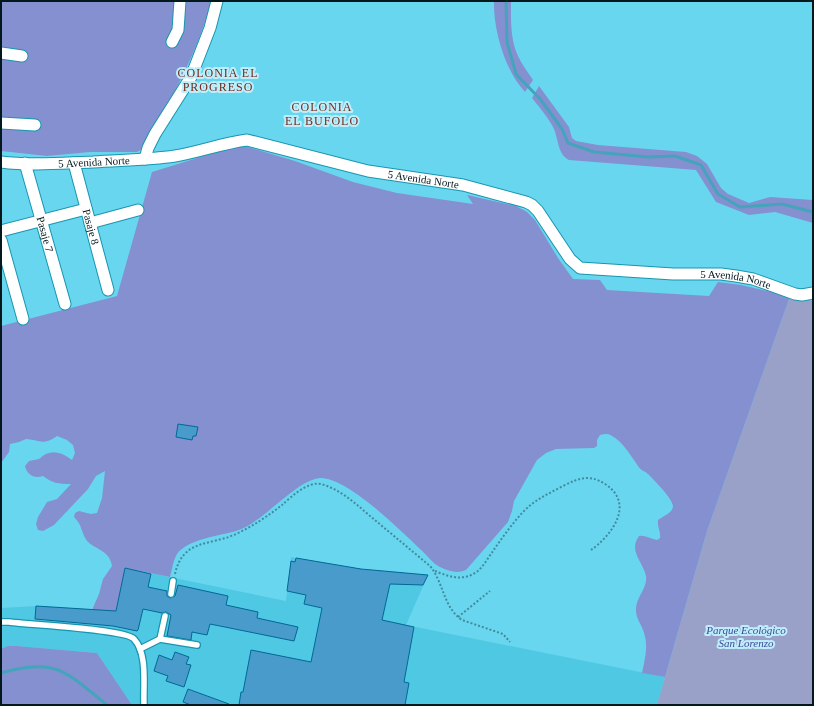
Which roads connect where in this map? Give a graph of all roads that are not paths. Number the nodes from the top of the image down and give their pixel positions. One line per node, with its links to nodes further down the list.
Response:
1 (177, 1): 3 (street)
2 (217, 1): 8 (street)
3 (172, 42)
4 (1, 53): 5 (street)
5 (22, 56)
6 (1, 123): 7 (street)
7 (35, 125)
8 (145, 159): 11 (street, 5 Avenida Norte); 19 (street, 5 Avenida Norte)
9 (1, 162): 10 (street, 5 Avenida Norte)
10 (25, 163): 11 (street, 5 Avenida Norte); 14 (street, Pasaje 7)
11 (74, 163): 12 (street, Pasaje 8)
12 (86, 209): 14 (street); 15 (street, Pasaje 8)
13 (138, 210): 15 (street)
14 (41, 221): 16 (street); 20 (street, Pasaje 7)
15 (90, 223): 18 (street, Pasaje 8)
16 (1, 231)
17 (1, 240): 21 (street)
18 (108, 290)
19 (813, 293)
20 (65, 304)
21 (23, 319)
22 (173, 581): 23 (lane)
23 (171, 594)
24 (165, 616): 26 (lane)
25 (1, 622): 28 (lane)
26 (160, 639): 27 (lane); 28 (lane)
27 (197, 645)
28 (140, 649): 29 (lane)
29 (144, 705)

